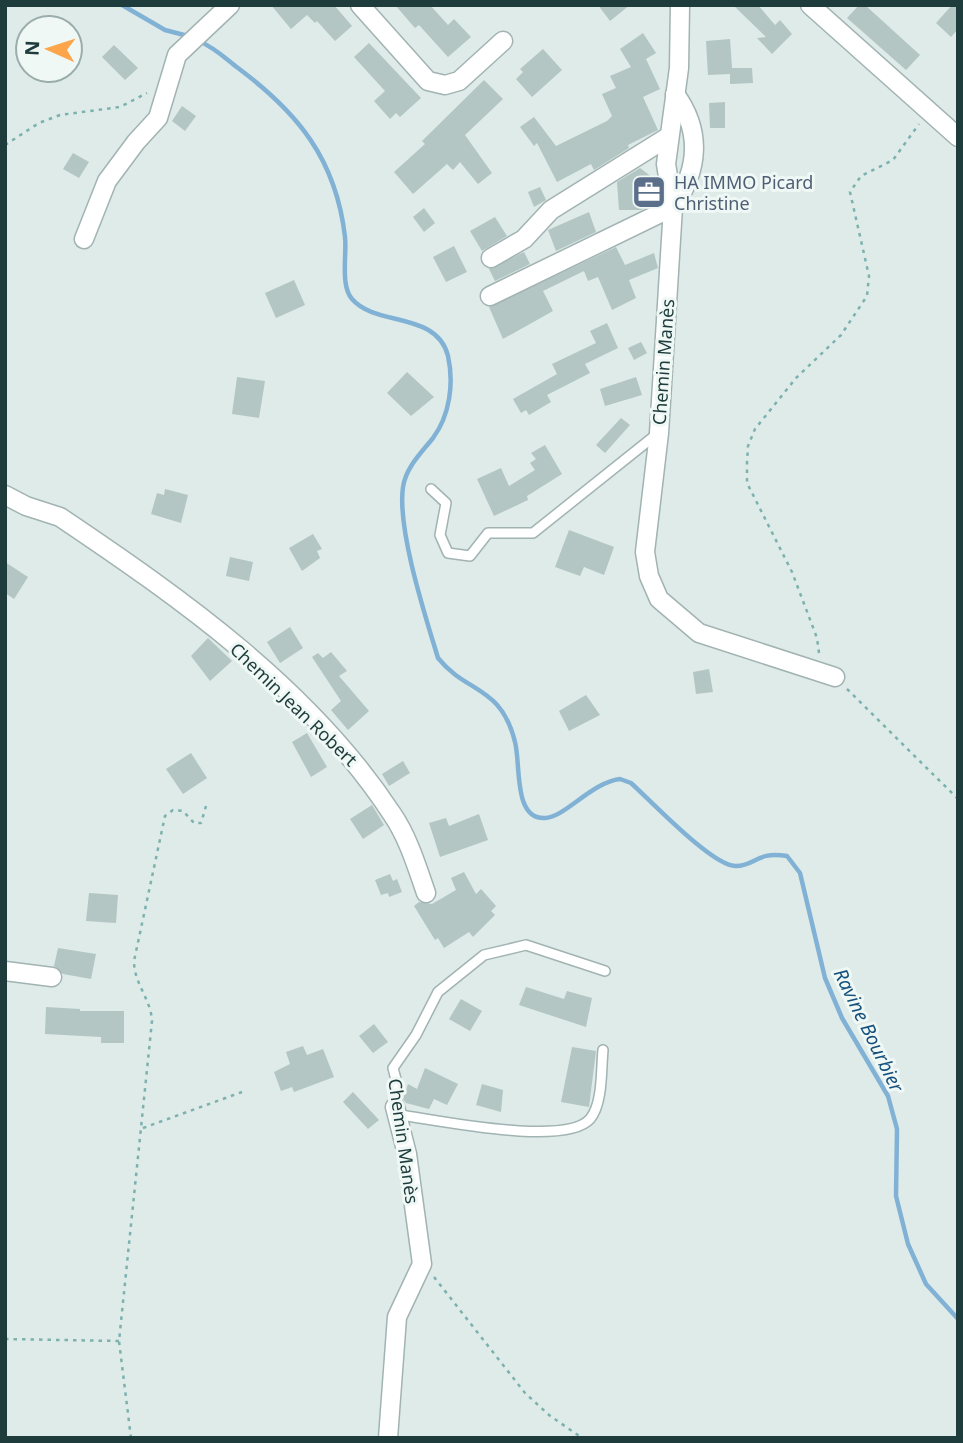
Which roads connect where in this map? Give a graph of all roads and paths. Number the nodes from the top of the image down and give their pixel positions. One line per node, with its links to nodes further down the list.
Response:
1 (230, 5): 6 (street)
2 (360, 5): 5 (street)
3 (680, 5): 7 (street, Chemin Manès)
4 (810, 5): 8 (street)
5 (503, 41)
6 (166, 84): 11 (path); 13 (street)
7 (675, 94): 9 (street, Chemin Manès); 12 (street)
8 (943, 119): 10 (street); 19 (path)
9 (668, 137): 12 (street, Chemin Manès); 14 (street)
10 (958, 137)
11 (5, 145)
12 (673, 207): 15 (street); 16 (street, Chemin Manès)
13 (84, 239)
14 (491, 258)
15 (490, 296)
16 (659, 433): 17 (lane, Chemin Manès); 19 (street)
17 (431, 489)
18 (5, 495): 23 (street, Chemin Jean Robert)
19 (814, 670): 20 (street)
20 (835, 677): 21 (path)
21 (958, 799)
22 (206, 806): 30 (path)
23 (426, 892)
24 (5, 971): 26 (street)
25 (605, 971): 29 (lane, Chemin Manès)
26 (52, 977)
27 (603, 1050): 29 (lane)
28 (242, 1092): 30 (path)
29 (398, 1111): 31 (street, Chemin Manès)
30 (142, 1128): 33 (path)
31 (422, 1264): 35 (street); 36 (path)
32 (5, 1339): 33 (path)
33 (120, 1341): 34 (path)
34 (131, 1438)
35 (388, 1438)
36 (582, 1438)

